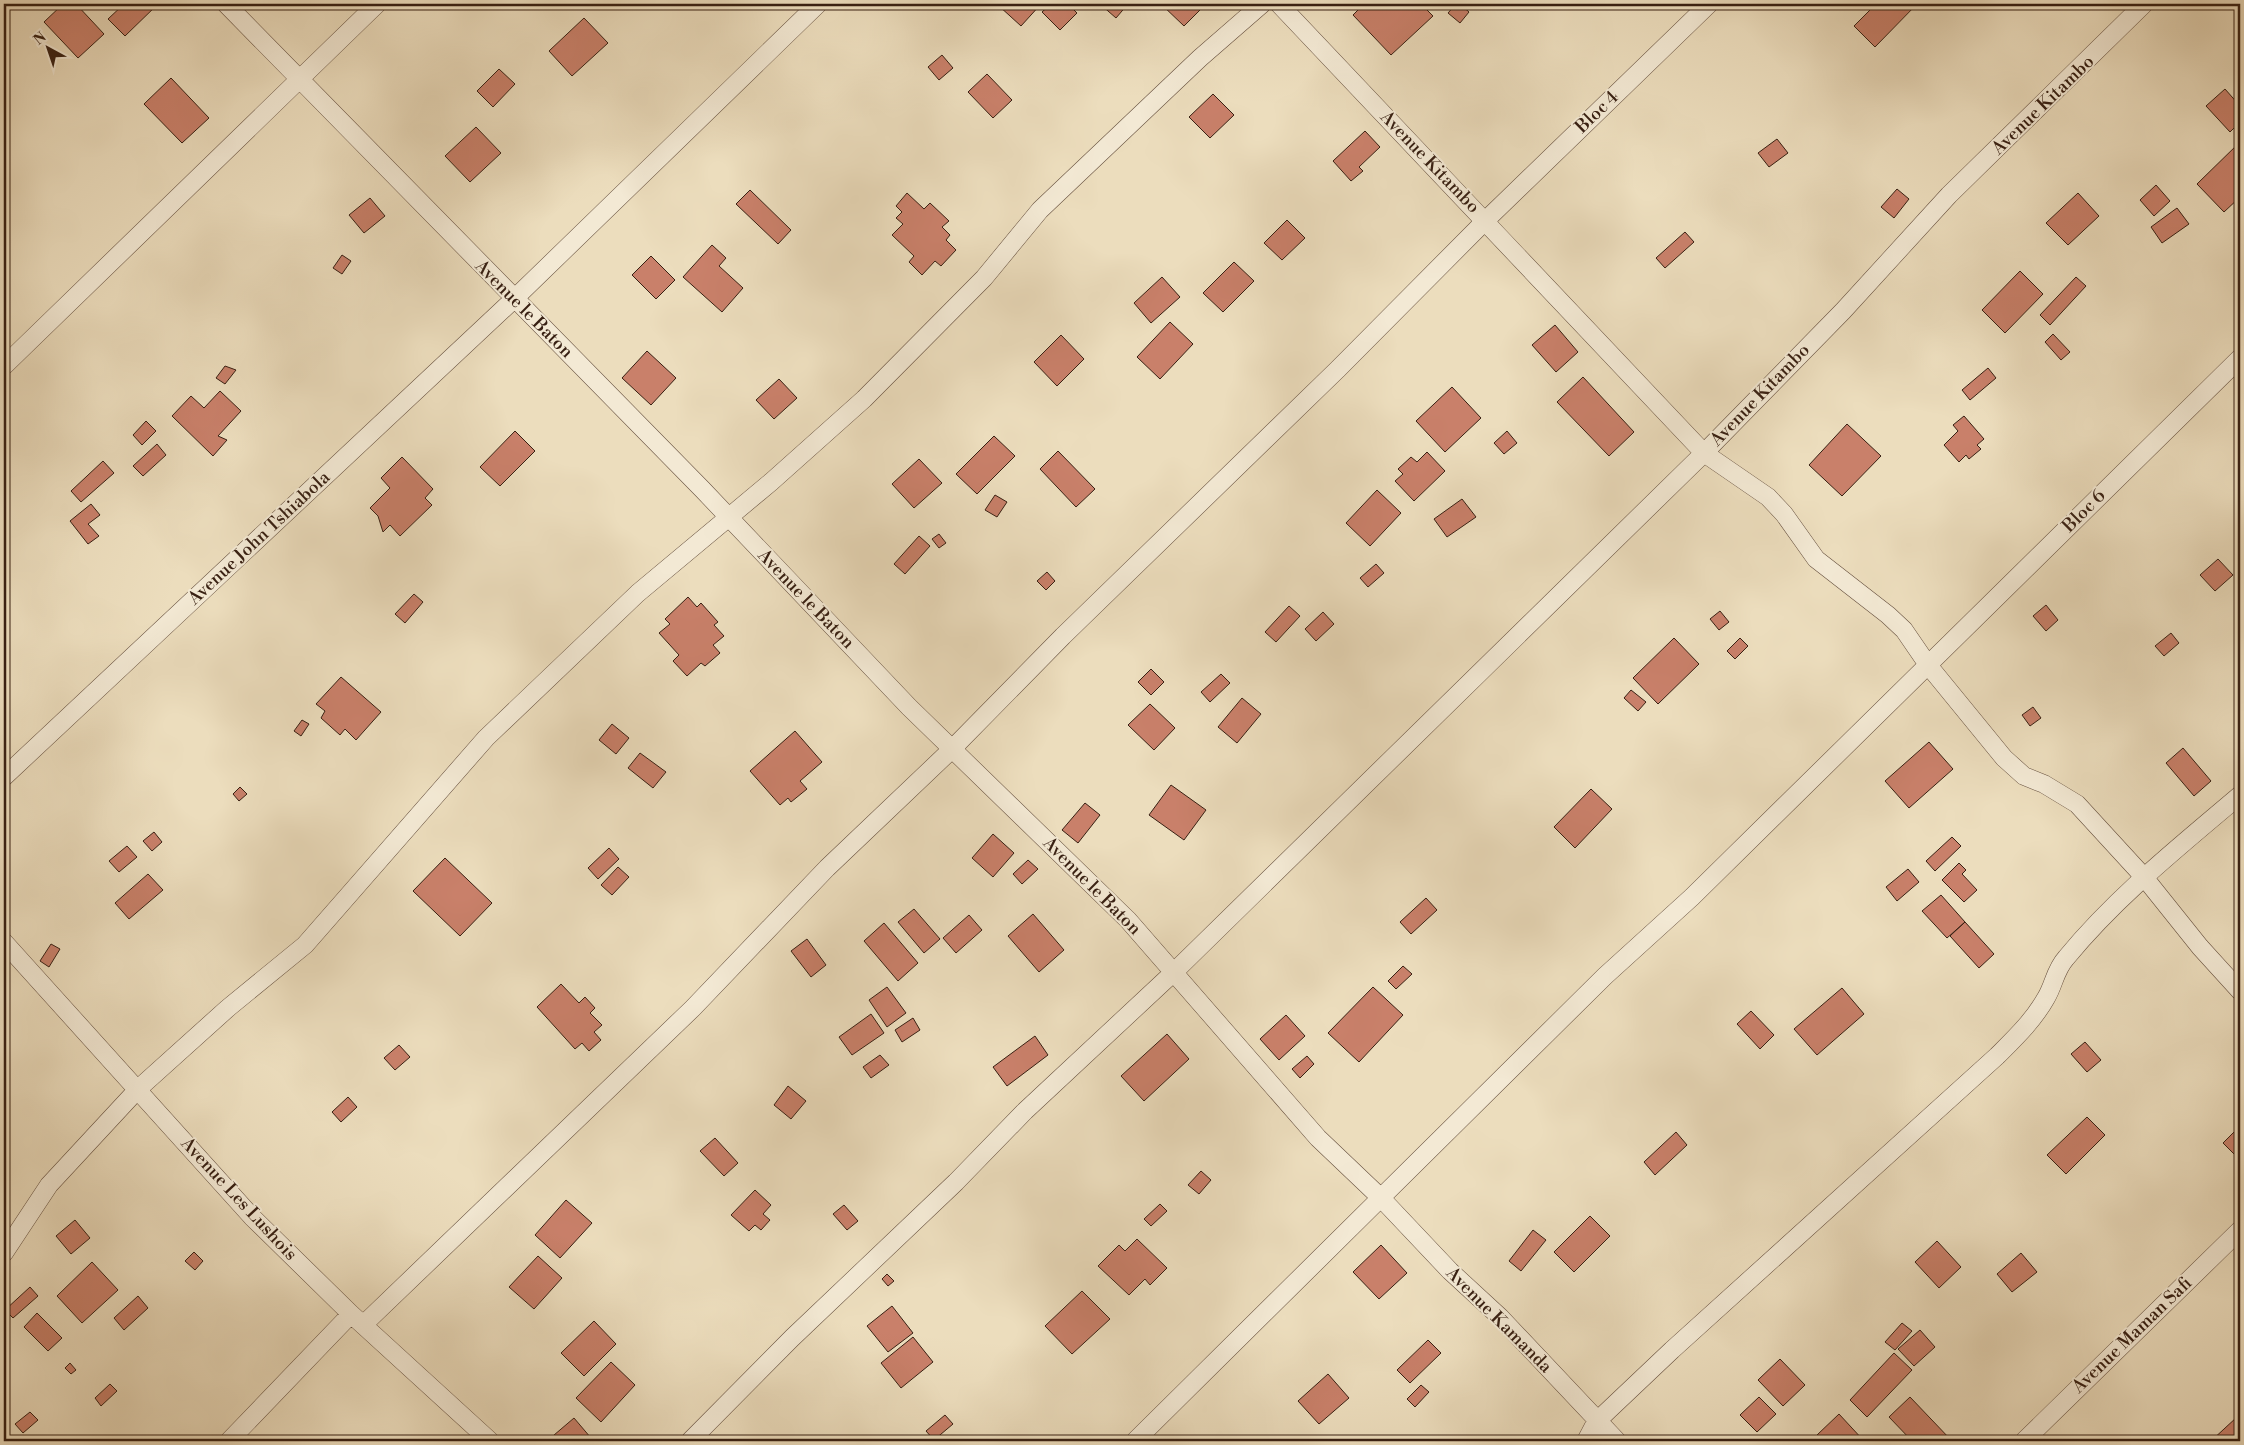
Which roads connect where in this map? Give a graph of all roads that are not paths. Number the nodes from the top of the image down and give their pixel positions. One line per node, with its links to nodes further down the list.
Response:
1 (226, 4): 8 (street, Avenue le Baton)
2 (377, 4): 8 (street)
3 (818, 4): 10 (street, Avenue John Tshiabola)
4 (1262, 4): 14 (street)
5 (1280, 4): 9 (street, Avenue Kitambo)
6 (1709, 4): 9 (street, Bloc 4)
7 (2144, 4): 13 (street, Avenue Kitambo)
8 (299, 79): 10 (street, Avenue le Baton); 12 (street)
9 (1486, 220): 13 (street, Avenue Kitambo); 16 (street, Bloc 4)
10 (514, 298): 14 (street, Avenue le Baton); 17 (street, Avenue John Tshiabola)
11 (2240, 358): 15 (street, Bloc 6)
12 (4, 366)
13 (1704, 453): 15 (street); 21 (street)
14 (727, 516): 16 (street, Avenue le Baton); 23 (street)
15 (1928, 665): 19 (street); 24 (street, Bloc 6)
16 (952, 750): 21 (street, Avenue le Baton); 27 (street, Bloc 4)
17 (4, 777)
18 (2240, 795): 19 (street)
19 (2144, 877): 22 (street); 28 (street)
20 (4, 942): 23 (street, Avenue Les Lushois)
21 (1174, 972): 24 (street, Avenue le Baton); 31 (street)
22 (2240, 991)
23 (138, 1089): 26 (street); 27 (street, Avenue Les Lushois)
24 (1381, 1198): 28 (street, Avenue Kamanda); 32 (street, Bloc 6)
25 (2240, 1230): 35 (street, Avenue Maman Safi)
26 (4, 1253)
27 (357, 1320): 29 (street, Bloc 4); 30 (street, Avenue Les Lushois)
28 (1596, 1422): 33 (street); 34 (street, Avenue Kamanda)
29 (229, 1441)
30 (490, 1441)
31 (690, 1441)
32 (1135, 1441)
33 (1586, 1441)
34 (1617, 1441)
35 (2024, 1441)

